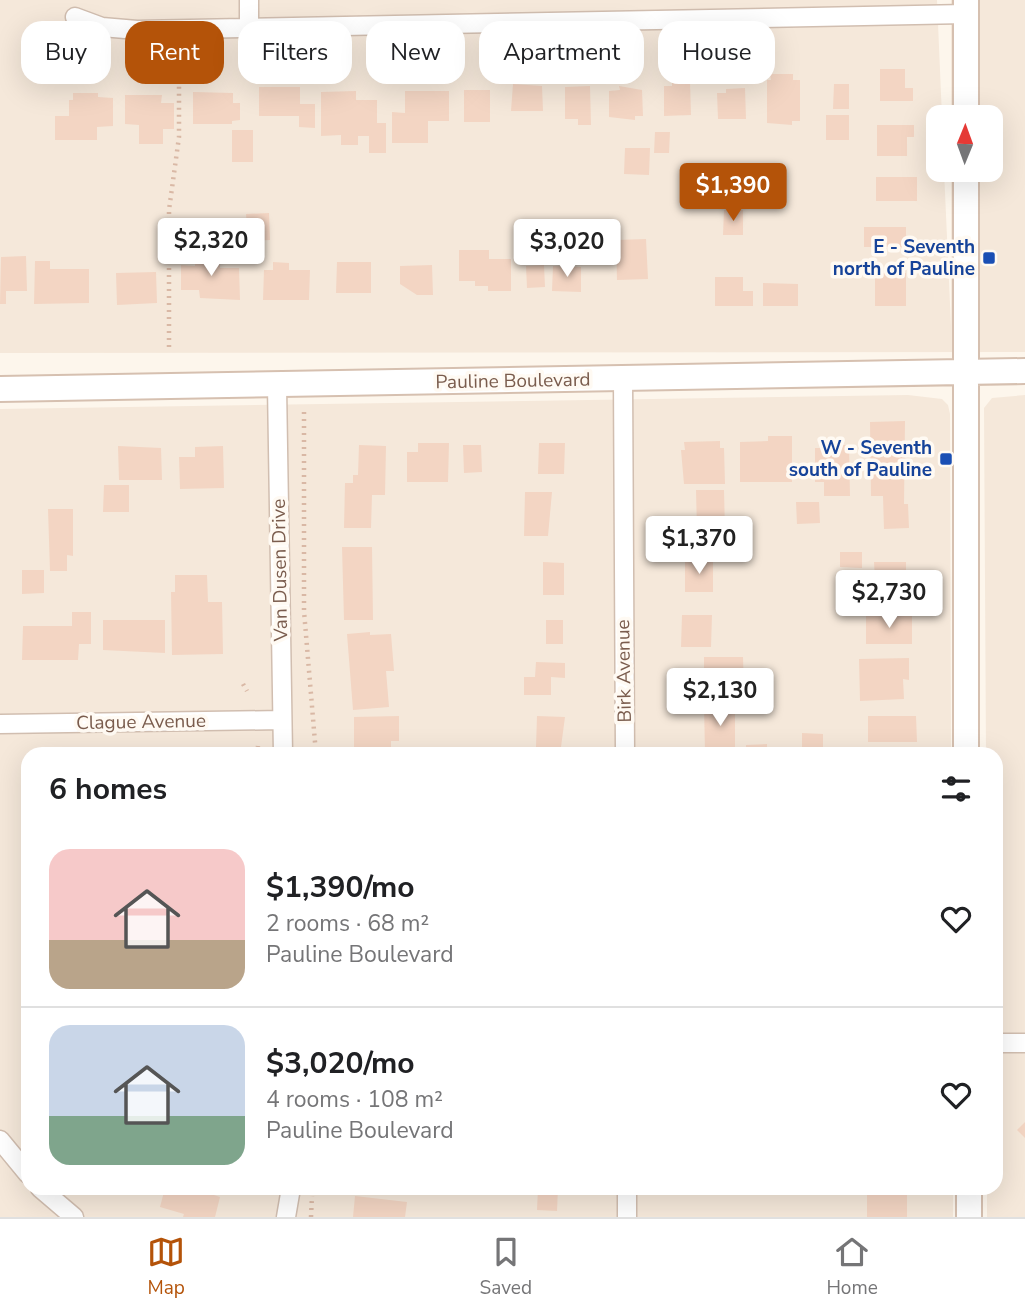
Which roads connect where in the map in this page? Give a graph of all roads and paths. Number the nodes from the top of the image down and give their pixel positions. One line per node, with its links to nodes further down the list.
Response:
1 (249, 0): 4 (street)
2 (966, 7): 5 (street); 8 (street)
3 (75, 18): 6 (street)
4 (249, 21)
5 (352, 24)
6 (238, 27)
7 (179, 84): 10 (path)
8 (966, 105)
9 (966, 182): 12 (street)
10 (169, 347)
11 (1025, 371): 12 (street, Pauline Boulevard)
12 (966, 372): 13 (street, Pauline Boulevard); 24 (street)
13 (623, 378): 14 (street, Pauline Boulevard); 23 (street, Birk Avenue)
14 (277, 386): 15 (street, Pauline Boulevard); 19 (street, Van Dusen Drive)
15 (0, 389)
16 (304, 412): 22 (path)
17 (243, 684): 18 (path)
18 (247, 691)
19 (282, 720): 20 (street, Clague Avenue); 21 (street, Van Dusen Drive)
20 (0, 724)
21 (283, 747)
22 (315, 747)
23 (625, 747)
24 (966, 747)
25 (1003, 1043): 26 (street)
26 (1025, 1043)
27 (0, 1140): 28 (street)
28 (21, 1166)
29 (48, 1195): 34 (street)
30 (290, 1195): 35 (street)
31 (313, 1195): 36 (path)
32 (627, 1195): 37 (street)
33 (969, 1195): 38 (street)
34 (74, 1217)
35 (286, 1217)
36 (311, 1217)
37 (627, 1217)
38 (969, 1217)

